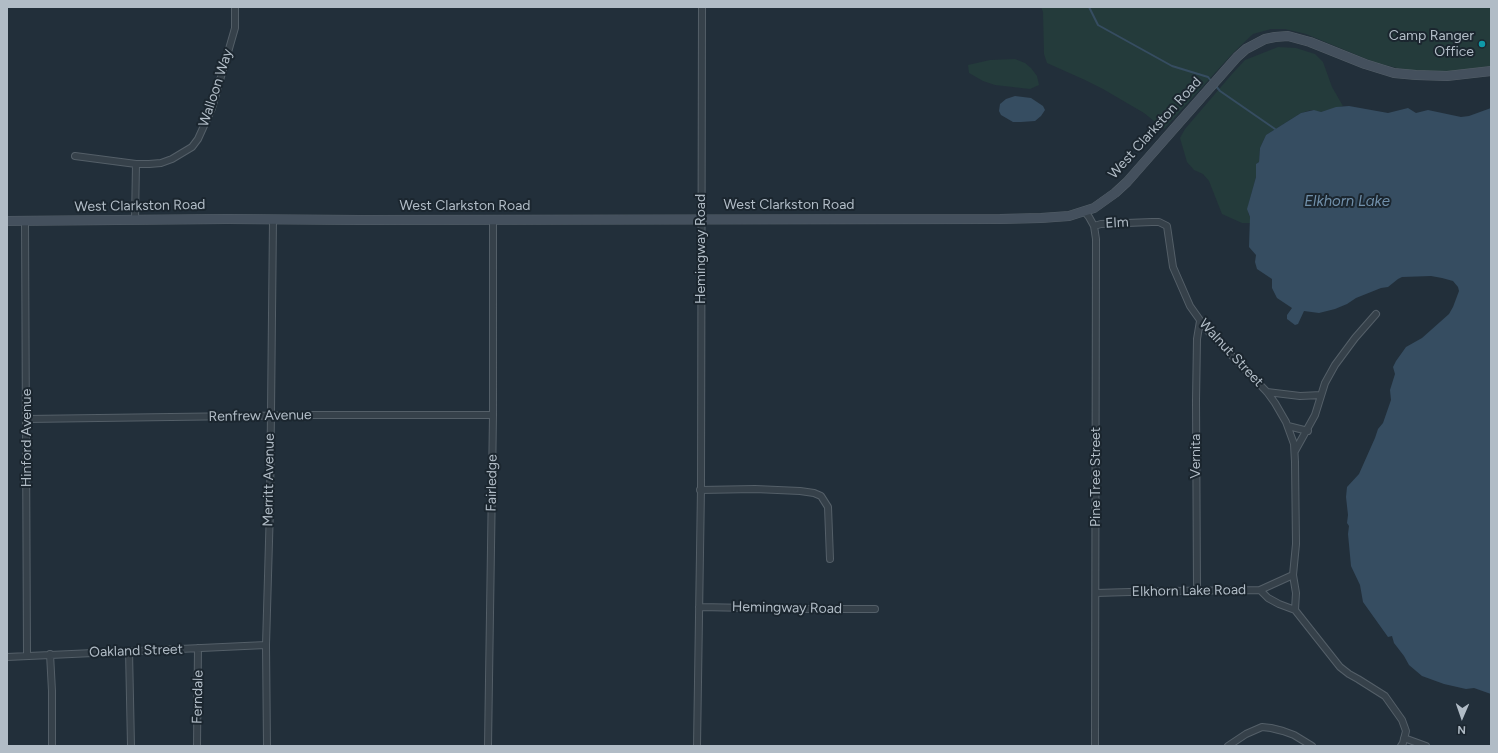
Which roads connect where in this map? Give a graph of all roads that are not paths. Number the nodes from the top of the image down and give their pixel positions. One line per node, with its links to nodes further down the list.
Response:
1 (235, 7): 5 (street, Walloon Way)
2 (702, 7): 9 (street, Hemingway Road)
3 (1491, 71): 6 (main road, West Clarkston Road)
4 (75, 156): 5 (street, Walloon Way)
5 (136, 164): 12 (street)
6 (1084, 211): 9 (main road, West Clarkston Road); 14 (street, Pine Tree Street)
7 (272, 219): 8 (main road, West Clarkston Road); 12 (main road, West Clarkston Road); 20 (street, Merritt Avenue)
8 (493, 219): 9 (main road, West Clarkston Road); 19 (street, Fairledge)
9 (702, 219): 25 (street, Hemingway Road)
10 (7, 220): 11 (main road, West Clarkston Road)
11 (25, 220): 12 (main road, West Clarkston Road); 21 (street, Hinford Avenue)
12 (135, 220)
13 (1141, 222): 14 (street, Elm); 16 (street, Walnut Street)
14 (1094, 226): 30 (street, Pine Tree Street)
15 (1376, 314): 18 (street)
16 (1200, 321): 17 (street, Walnut Street); 28 (street, Vernita)
17 (1267, 392): 18 (street, Walnut Street); 22 (street, Walnut Street)
18 (1321, 395): 23 (street)
19 (493, 416): 20 (street, Renfrew Avenue); 45 (street, Fairledge)
20 (270, 417): 21 (street, Renfrew Avenue); 34 (street, Merritt Avenue)
21 (27, 419): 38 (street, Hinford Avenue)
22 (1288, 426): 23 (street); 24 (street, Walnut Street)
23 (1308, 431): 24 (street)
24 (1295, 451): 27 (street, Walnut Street)
25 (700, 490): 26 (street); 31 (street, Hemingway Road)
26 (830, 558)
27 (1293, 575): 29 (street); 33 (street, Walnut Street)
28 (1197, 590): 29 (street, Elkhorn Lake Road); 30 (street, Elkhorn Lake Road)
29 (1260, 590): 33 (street, Elkhorn Lake Road)
30 (1096, 593): 47 (street, Pine Tree Street)
31 (699, 607): 32 (street, Hemingway Road); 46 (street, Hemingway Road)
32 (876, 609)
33 (1295, 610): 40 (street)
34 (266, 645): 35 (street, Oakland Street); 44 (street, Merritt Avenue)
35 (198, 648): 36 (street, Oakland Street); 43 (street, Ferndale)
36 (129, 651): 37 (street, Oakland Street); 42 (street)
37 (50, 654): 38 (street, Oakland Street); 41 (street)
38 (27, 655): 39 (street, Oakland Street)
39 (7, 657)
40 (1404, 738): 50 (street); 51 (street)
41 (52, 746)
42 (131, 746)
43 (197, 746)
44 (267, 746)
45 (488, 746)
46 (697, 746)
47 (1095, 746)
48 (1228, 746): 49 (street)
49 (1312, 746)
50 (1400, 746)
51 (1426, 746)

